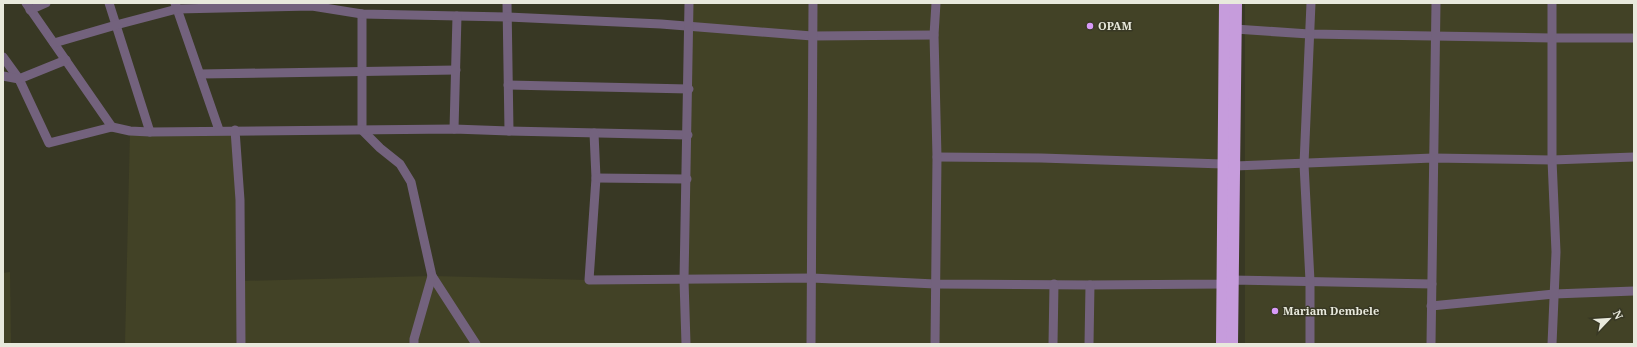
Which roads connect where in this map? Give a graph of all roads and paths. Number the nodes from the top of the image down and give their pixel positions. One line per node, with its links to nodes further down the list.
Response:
1 (46, 3): 13 (street)
2 (109, 3): 18 (street)
3 (508, 3): 17 (street)
4 (689, 3): 19 (street)
5 (813, 3): 23 (street)
6 (936, 3): 22 (street)
7 (1225, 3): 51 (highway)
8 (1236, 3): 20 (highway)
9 (1311, 3): 21 (street)
10 (1436, 3): 24 (street)
11 (1552, 3): 25 (street)
12 (314, 4): 14 (street); 15 (street)
13 (28, 6): 27 (street)
14 (176, 6): 18 (street); 32 (street)
15 (362, 14): 16 (street); 31 (street)
16 (457, 16): 17 (street); 30 (street)
17 (507, 17): 19 (street); 35 (street)
18 (116, 25): 27 (street); 43 (street)
19 (689, 26): 23 (street); 36 (street)
20 (1235, 29): 21 (street); 51 (highway)
21 (1309, 34): 24 (street); 50 (street)
22 (934, 35): 23 (street); 46 (street)
23 (812, 36): 55 (street)
24 (1436, 36): 25 (street); 48 (street)
25 (1552, 38): 26 (street); 49 (street)
26 (1634, 38)
27 (54, 43): 29 (street)
28 (3, 57): 34 (street)
29 (66, 60): 34 (street); 37 (street)
30 (456, 70): 31 (street); 38 (street)
31 (362, 72): 32 (street); 41 (street)
32 (200, 74): 39 (street)
33 (3, 76): 34 (street)
34 (19, 79): 37 (street)
35 (508, 85): 36 (street); 42 (street)
36 (689, 89): 45 (street)
37 (112, 127): 43 (street)
38 (454, 129): 41 (street); 42 (street)
39 (219, 130): 40 (street); 43 (street)
40 (235, 130): 41 (street); 66 (street)
41 (362, 130): 54 (street)
42 (509, 131): 44 (street)
43 (150, 132)
44 (594, 133): 45 (street); 52 (street)
45 (688, 134): 53 (street)
46 (937, 157): 51 (street); 59 (street)
47 (1634, 157): 49 (street)
48 (1433, 158): 49 (street); 50 (street); 61 (street)
49 (1552, 160): 64 (street)
50 (1304, 164): 51 (street); 57 (street)
51 (1229, 165): 58 (highway)
52 (596, 178): 53 (street); 56 (street)
53 (686, 179): 56 (street)
54 (432, 276): 67 (street); 68 (street)
55 (812, 278): 56 (street); 59 (street); 70 (street)
56 (684, 280): 69 (street)
57 (1310, 281): 58 (street); 61 (street); 76 (street)
58 (1227, 282): 62 (street); 74 (highway); 75 (highway)
59 (935, 284): 60 (street); 71 (street)
60 (1054, 284): 62 (street); 72 (street)
61 (1432, 284): 65 (street)
62 (1090, 285): 73 (street)
63 (1634, 291): 64 (street)
64 (1554, 294): 65 (street); 78 (street)
65 (1431, 306): 77 (street)
66 (241, 344)
67 (414, 344)
68 (476, 344)
69 (686, 344)
70 (811, 344)
71 (934, 344)
72 (1053, 344)
73 (1089, 344)
74 (1222, 344)
75 (1232, 344)
76 (1310, 344)
77 (1431, 344)
78 (1552, 344)

